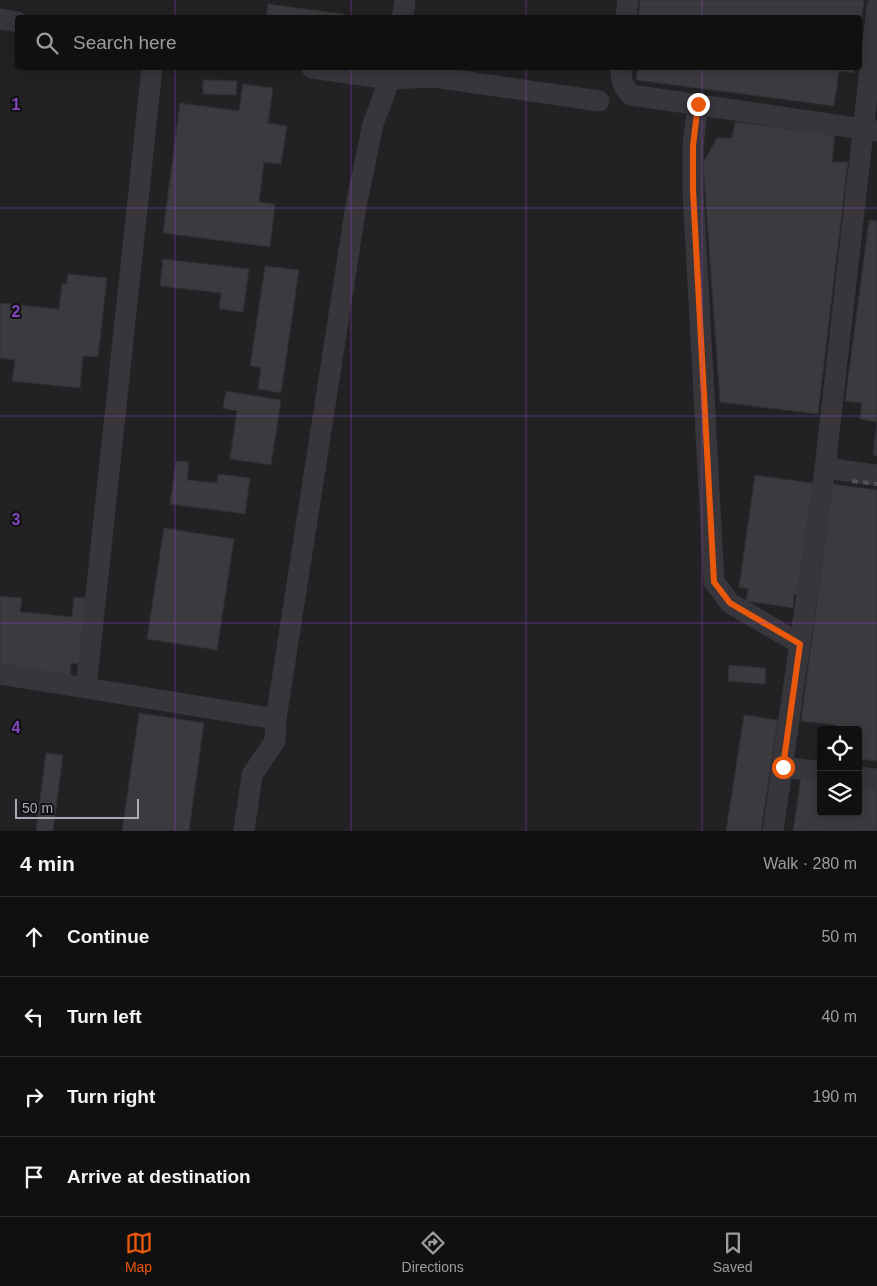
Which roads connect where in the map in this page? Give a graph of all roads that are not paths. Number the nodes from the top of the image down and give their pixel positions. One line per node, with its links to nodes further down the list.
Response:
1 (628, 0): 3 (lane)
2 (877, 7): 12 (lane)
3 (626, 15)
4 (0, 19): 5 (lane)
5 (15, 22)
6 (152, 70): 17 (lane)
7 (344, 70): 9 (lane)
8 (621, 70): 11 (lane)
9 (391, 73): 10 (lane); 18 (lane)
10 (598, 100)
11 (698, 104): 12 (lane); 15 (lane)
12 (870, 130): 13 (lane)
13 (825, 468): 14 (lane); 15 (lane)
14 (877, 475)
15 (800, 644): 19 (lane)
16 (0, 674): 17 (lane)
17 (86, 688): 18 (lane)
18 (276, 719): 23 (lane)
19 (783, 767): 20 (lane); 24 (lane)
20 (817, 771)
21 (862, 777): 22 (lane)
22 (877, 779)
23 (244, 831)
24 (773, 831)

